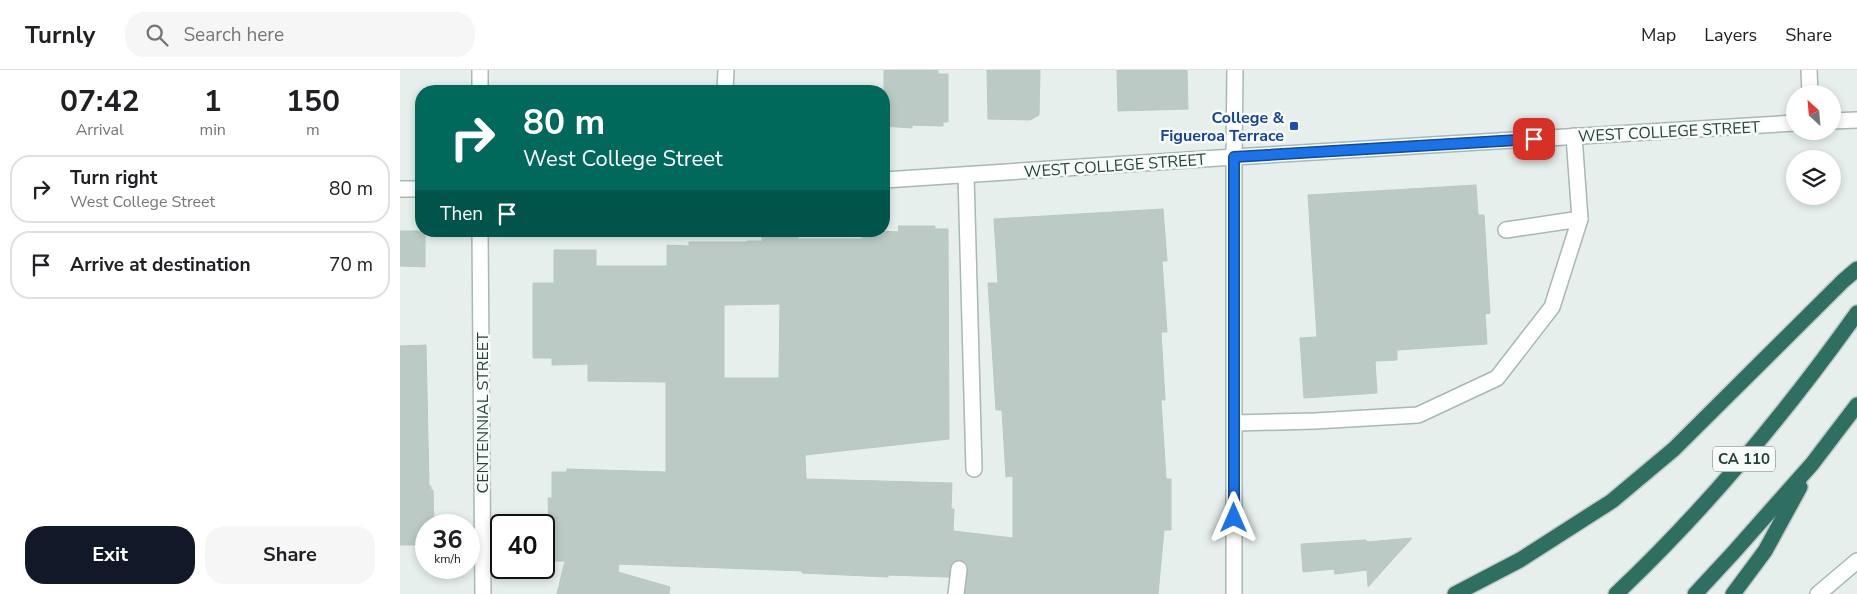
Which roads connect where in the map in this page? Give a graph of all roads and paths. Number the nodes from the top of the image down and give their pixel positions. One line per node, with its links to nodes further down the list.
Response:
1 (480, 70): 5 (street)
2 (726, 70): 6 (street)
3 (1235, 70): 12 (street)
4 (1809, 70): 7 (street)
5 (480, 85)
6 (725, 85)
7 (1810, 85)
8 (1857, 120): 9 (street)
9 (1841, 121)
10 (1786, 124): 11 (street, WEST COLLEGE STREET)
11 (1574, 136): 12 (street, WEST COLLEGE STREET); 17 (street)
12 (1234, 157): 13 (street, WEST COLLEGE STREET); 23 (street)
13 (966, 175): 14 (street, WEST COLLEGE STREET); 25 (street)
14 (890, 180)
15 (400, 189): 16 (street)
16 (415, 189)
17 (1580, 219): 18 (street); 23 (street)
18 (1506, 230)
19 (480, 237): 28 (street, CENTENNIAL STREET)
20 (1857, 269): 31 (highway)
21 (1857, 312): 32 (highway, CA 110)
22 (1857, 405): 24 (highway, CA 110)
23 (1234, 423): 30 (street)
24 (1812, 464): 33 (highway, CA 110); 34 (highway)
25 (974, 468)
26 (1857, 561): 35 (street)
27 (959, 569): 29 (street)
28 (483, 594)
29 (956, 594)
30 (1234, 594)
31 (1455, 594)
32 (1616, 594)
33 (1695, 594)
34 (1733, 594)
35 (1818, 594)

